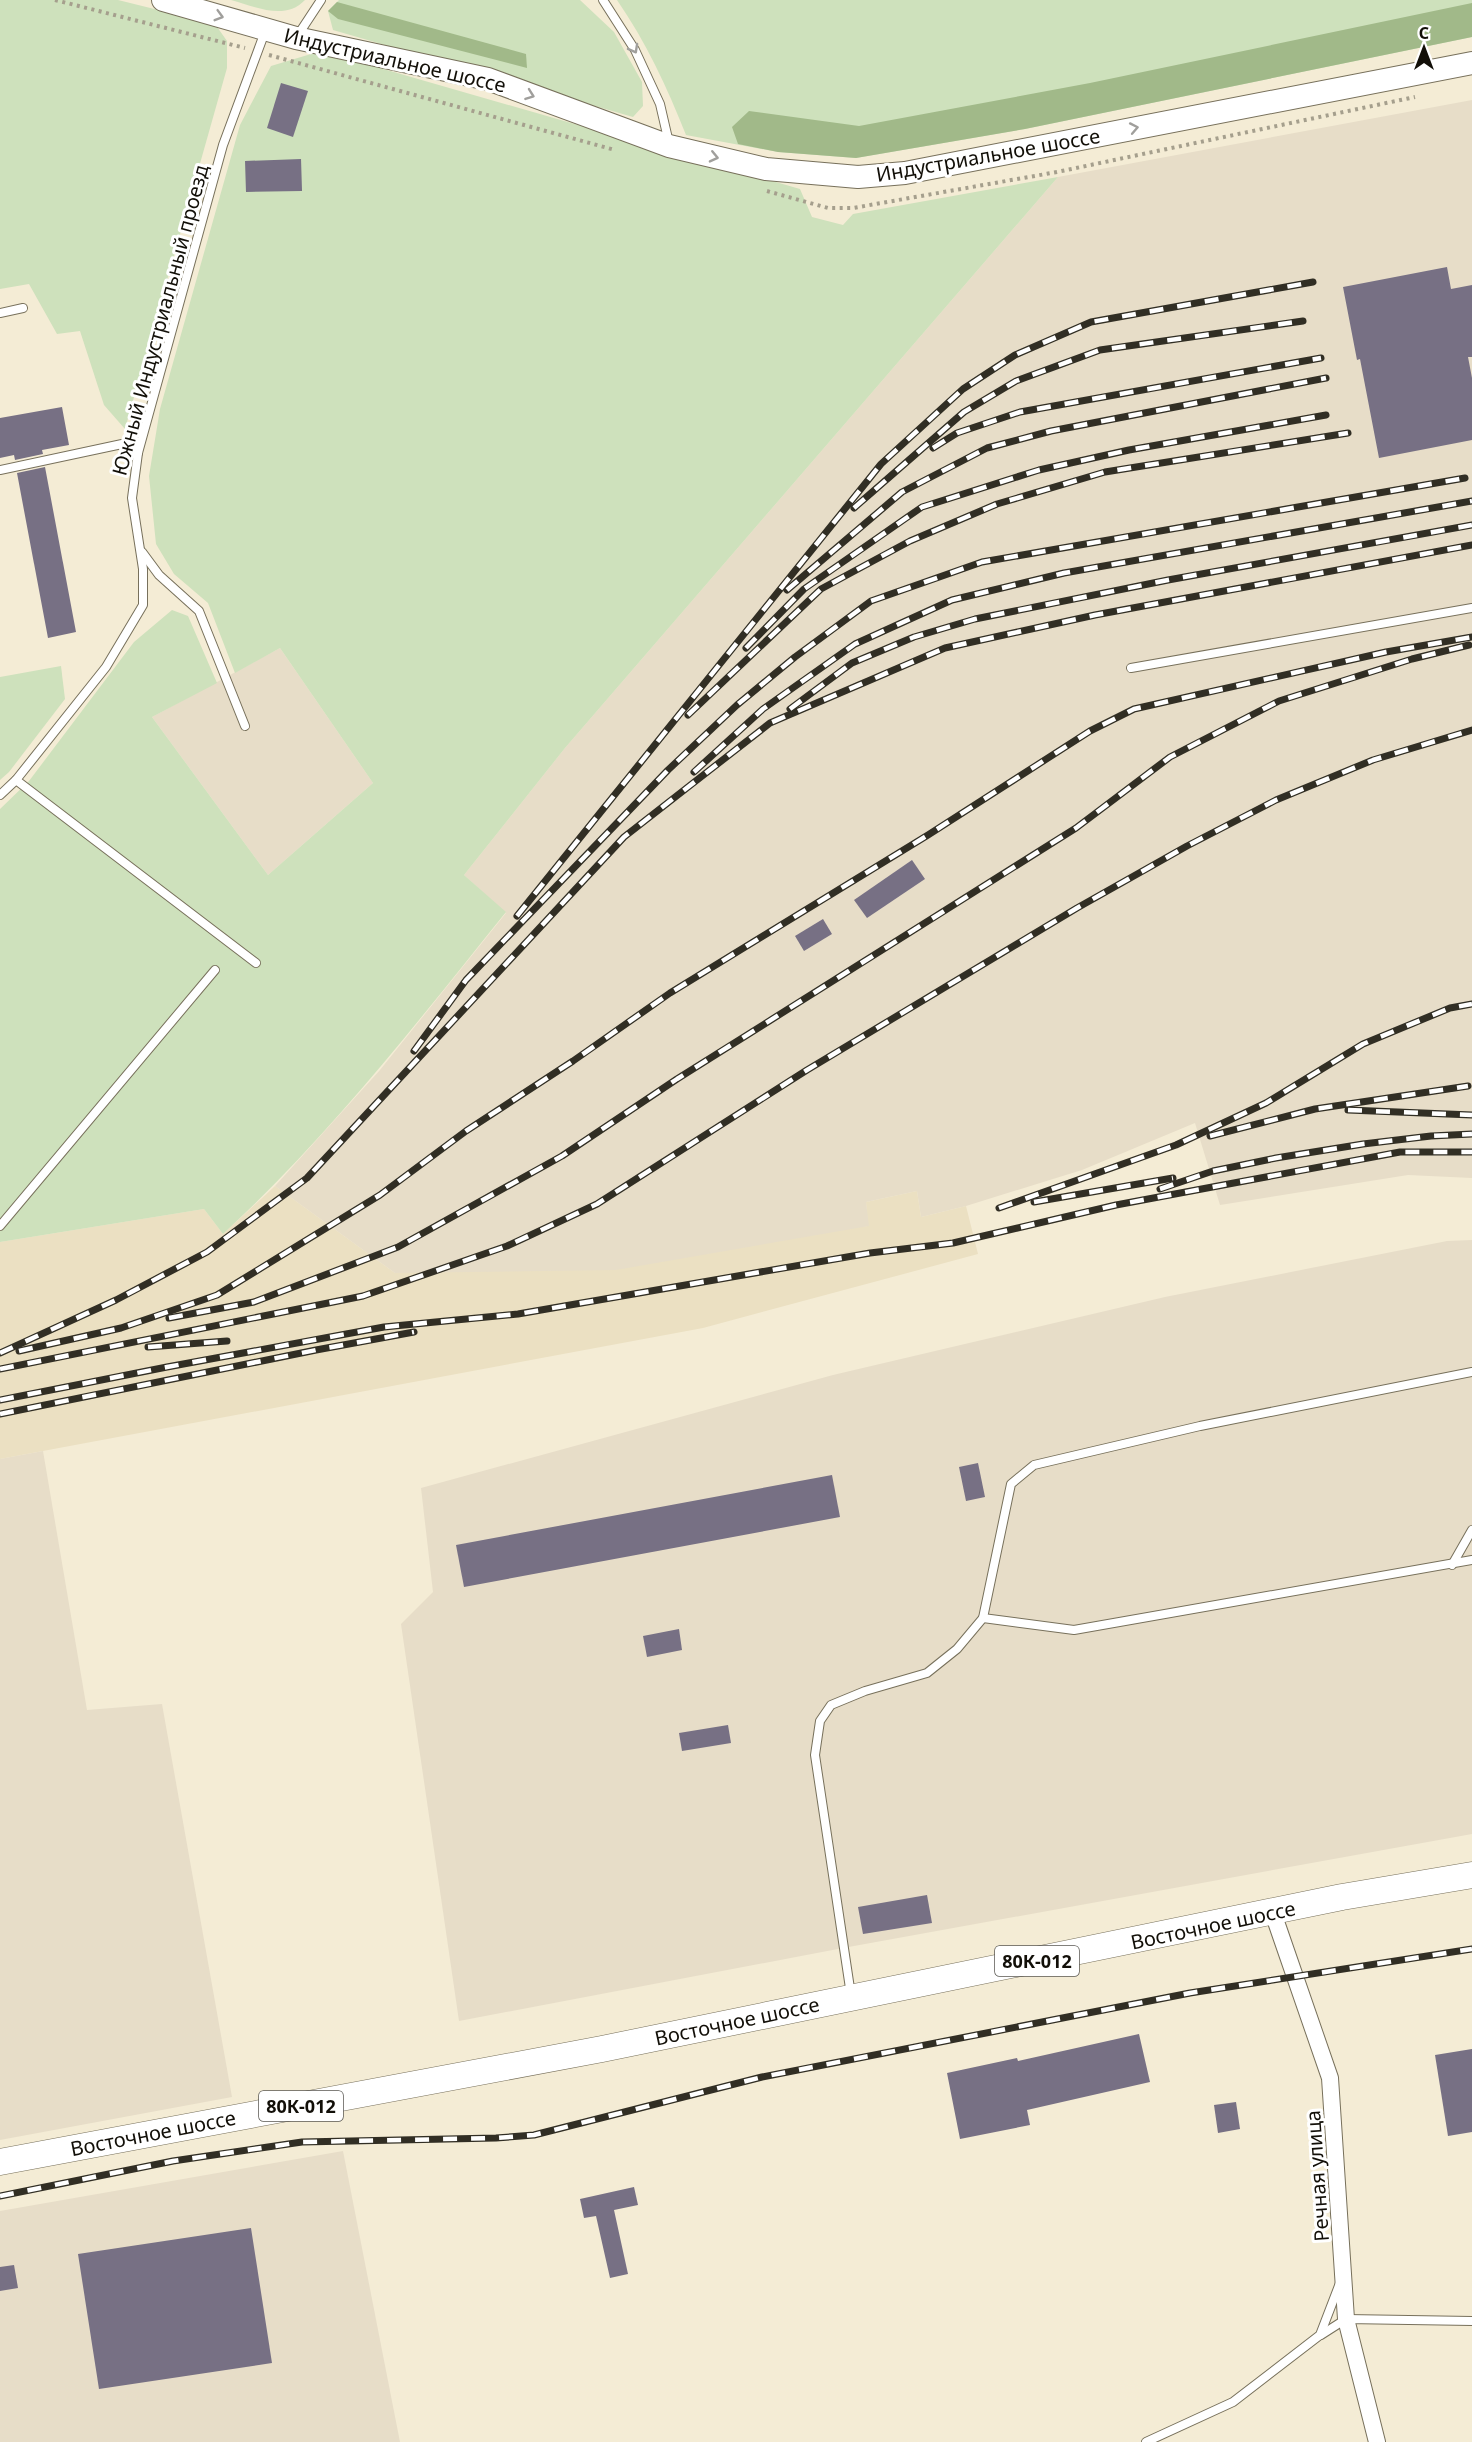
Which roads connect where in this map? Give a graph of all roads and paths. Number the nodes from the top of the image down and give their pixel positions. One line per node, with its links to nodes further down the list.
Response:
1 (55, 0): 7 (path)
2 (163, 0): 5 (main road, Индустриальное шоссе, one-way to 5)
3 (321, 0): 6 (lane)
4 (603, 0): 10 (lane, one-way to 10)
5 (266, 29): 6 (main road, Индустриальное шоссе); 7 (lane, Южный Индустриальный проезд)
6 (296, 38): 10 (main road, Индустриальное шоссе, one-way to 10)
7 (258, 52): 11 (path); 15 (lane, Южный Индустриальный проезд)
8 (1472, 63): 10 (main road, Индустриальное шоссе, one-way to 8)
9 (1416, 97): 12 (path)
10 (669, 146)
11 (616, 150)
12 (761, 190)
13 (23, 308): 14 (lane)
14 (0, 313)
15 (138, 453): 16 (lane); 17 (lane, Южный Индустриальный проезд)
16 (0, 470)
17 (140, 549): 20 (lane); 21 (lane, Южный Индустриальный проезд)
18 (1472, 608): 19 (lane)
19 (1131, 668)
20 (245, 726)
21 (16, 780): 22 (lane, Южный Индустриальный проезд); 23 (lane)
22 (0, 795)
23 (256, 963)
24 (215, 970): 25 (lane)
25 (0, 1226)
26 (1472, 1372): 30 (lane)
27 (1472, 1530): 29 (lane)
28 (1472, 1560): 29 (lane)
29 (1452, 1565): 30 (lane)
30 (983, 1618): 33 (lane)
31 (1472, 1875): 32 (main road, Восточное шоссе / 80К-012)
32 (1273, 1913): 33 (main road, Восточное шоссе / 80К-012); 35 (street, Речная улица)
33 (851, 1998): 34 (main road, Восточное шоссе / 80К-012)
34 (0, 2162)
35 (1344, 2271): 36 (street, Речная улица); 38 (lane)
36 (1346, 2319): 37 (lane); 38 (lane); 40 (street, Речная улица)
37 (1472, 2321)
38 (1320, 2335): 39 (lane)
39 (1146, 2442)
40 (1377, 2442)

